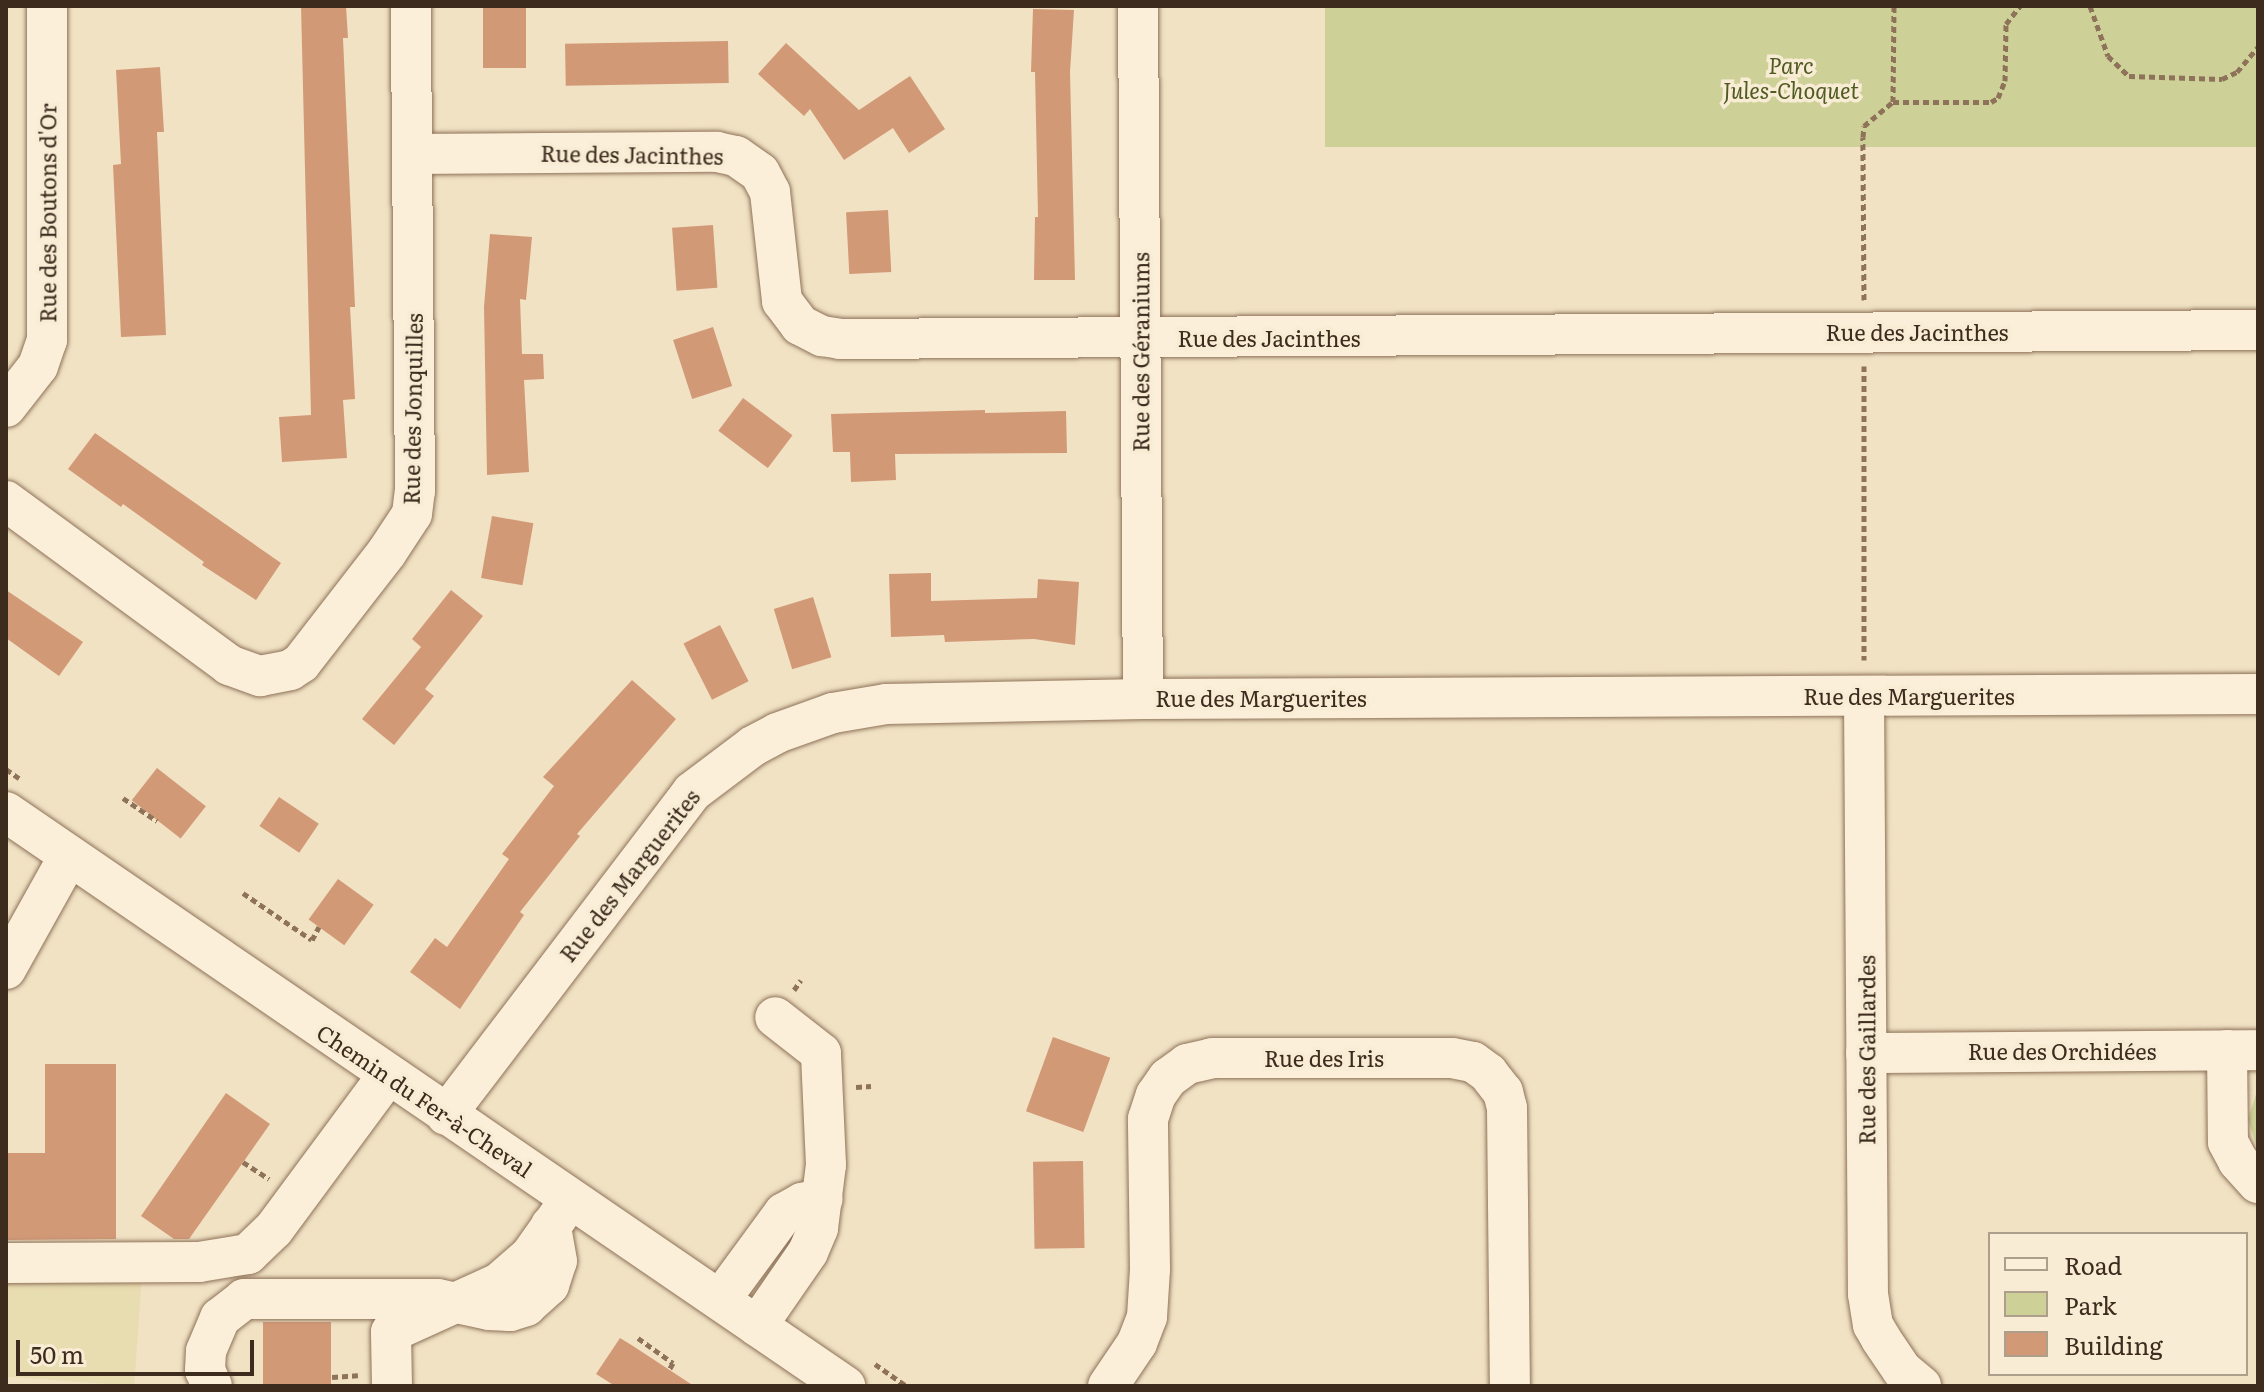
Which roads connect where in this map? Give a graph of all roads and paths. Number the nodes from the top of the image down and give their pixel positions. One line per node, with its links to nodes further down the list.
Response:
1 (47, 6): 14 (street, Rue des Boutons d'Or)
2 (411, 6): 9 (street, Rue des Jonquilles)
3 (1138, 6): 12 (street, Rue des Géraniums)
4 (1894, 6): 8 (path)
5 (2020, 6): 8 (path)
6 (2090, 6): 7 (path)
7 (2258, 47)
8 (1893, 102): 10 (path, Rue des Jacinthes)
9 (412, 154): 12 (street, Rue des Jacinthes); 15 (street, Rue des Jonquilles)
10 (1864, 309)
11 (2258, 330): 12 (street, Rue des Jacinthes)
12 (1140, 339): 18 (street, Rue des Géraniums)
13 (1864, 355): 16 (path)
14 (6, 407)
15 (6, 501)
16 (1864, 685): 17 (street, Rue des Marguerites); 18 (street, Rue des Marguerites); 28 (street, Rue des Gaillardes)
17 (2258, 694)
18 (1143, 699): 30 (street, Rue des Marguerites)
19 (123, 798): 21 (path)
20 (6, 812): 22 (street, Chemin du Fer-à-Cheval)
21 (157, 821)
22 (69, 856): 25 (street); 29 (street, Chemin du Fer-à-Cheval)
23 (243, 893): 24 (path)
24 (319, 927)
25 (6, 969)
26 (775, 1017): 32 (street)
27 (2242, 1050): 28 (street, Rue des Orchidées); 31 (street)
28 (1866, 1053): 46 (street, Rue des Gaillardes)
29 (388, 1075): 30 (street, Chemin du Fer-à-Cheval); 34 (street)
30 (446, 1115): 33 (street, Chemin du Fer-à-Cheval)
31 (2258, 1183)
32 (823, 1199): 35 (street); 37 (street)
33 (561, 1212): 35 (street, Chemin du Fer-à-Cheval); 36 (street)
34 (6, 1263)
35 (720, 1300): 37 (street, Chemin du Fer-à-Cheval)
36 (460, 1301): 41 (street); 42 (street)
37 (757, 1326): 43 (street, Chemin du Fer-à-Cheval)
38 (638, 1338): 39 (path)
39 (669, 1370)
40 (332, 1377): 41 (path)
41 (376, 1381)
42 (212, 1386)
43 (845, 1386)
44 (1108, 1386): 45 (street, Rue des Iris)
45 (1510, 1386)
46 (1921, 1386)

